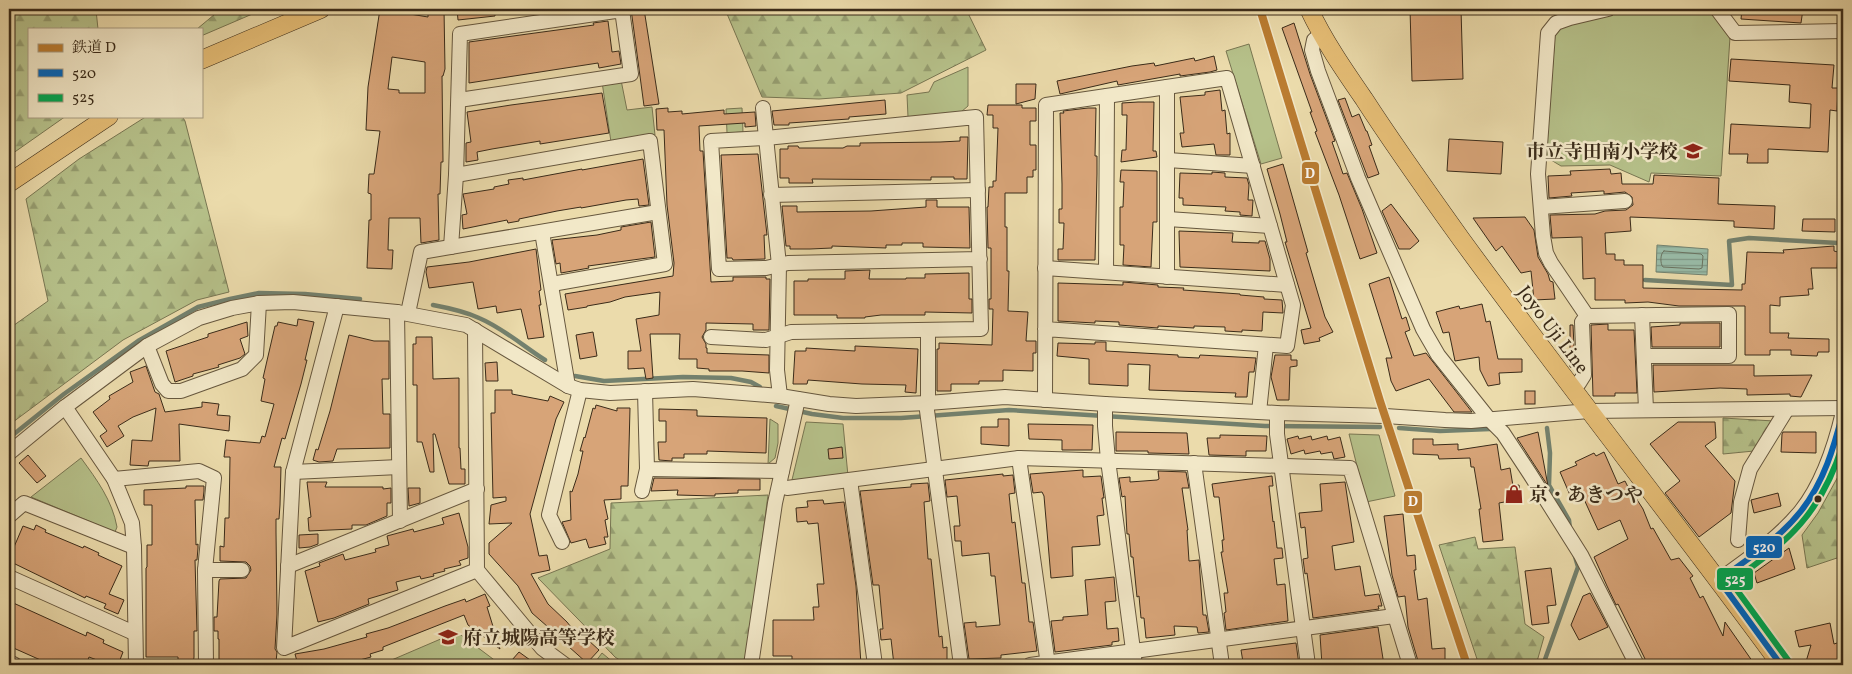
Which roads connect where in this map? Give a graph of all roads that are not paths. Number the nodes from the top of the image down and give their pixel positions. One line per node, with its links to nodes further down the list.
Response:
1 (321, 9): 7 (main road)
2 (1309, 9): 6 (main road, Joyo Uji Line)
3 (1608, 9): 21 (street)
4 (1717, 9): 5 (street)
5 (1843, 31)
6 (1321, 35): 48 (main road, Joyo Uji Line); 62 (street)
7 (202, 60)
8 (1168, 87): 9 (street); 14 (street); 15 (street)
9 (1107, 96): 29 (street); 30 (street)
10 (459, 100): 10 (street); 16 (street)
11 (763, 108): 13 (street)
12 (106, 118): 17 (main road)
13 (766, 138): 18 (street); 19 (street); 28 (street)
14 (1168, 160): 15 (street); 23 (street)
15 (1253, 166): 24 (street)
16 (456, 175): 22 (street); 26 (street)
17 (9, 183)
18 (978, 190): 19 (street); 27 (street)
19 (771, 194): 28 (street)
20 (1625, 201): 21 (street)
21 (1541, 207): 38 (street)
22 (658, 212): 25 (street); 32 (street)
23 (1168, 219): 24 (street); 31 (street)
24 (1270, 226): 33 (street)
25 (542, 232): 26 (street); 32 (street)
26 (451, 247): 36 (street)
27 (980, 259): 28 (street); 41 (street)
28 (779, 265): 43 (street)
29 (1045, 268): 30 (street); 39 (street)
30 (1106, 272): 31 (street)
31 (1167, 277): 33 (street)
32 (552, 284): 47 (street)
33 (1287, 285): 44 (street)
34 (259, 303): 35 (street); 45 (street); 45 (street)
35 (337, 306): 36 (street); 73 (street)
36 (403, 312): 40 (street); 69 (street)
37 (1642, 315): 38 (street); 46 (street); 46 (street)
38 (1587, 316): 48 (street)
39 (1045, 329): 44 (street); 51 (street)
40 (475, 330): 47 (street); 77 (street)
41 (928, 331): 43 (street); 57 (street)
42 (711, 337): 43 (street)
43 (779, 337): 50 (street)
44 (1266, 345): 59 (street)
45 (147, 346): 52 (street)
46 (1644, 356): 58 (street)
47 (574, 388): 49 (street); 82 (street)
48 (1572, 389): 60 (main road, Joyo Uji Line)
49 (645, 391): 50 (street); 71 (street)
50 (780, 396): 53 (street)
51 (1045, 400): 54 (street); 57 (street)
52 (65, 407): 64 (street); 74 (street)
53 (796, 407): 57 (street); 72 (street)
54 (1104, 408): 59 (street); 66 (street)
55 (1843, 408): 56 (street)
56 (1787, 409): 58 (street); 81 (street)
57 (927, 410): 70 (street)
58 (1646, 410): 60 (street)
59 (1259, 412): 63 (street)
60 (1589, 412): 62 (street); 89 (main road, Joyo Uji Line)
61 (1843, 412): 89 (street)
62 (1489, 418): 63 (street); 108 (street)
63 (1277, 423): 68 (street)
64 (9, 453)
65 (1019, 458): 66 (street); 70 (street); 96 (street)
66 (1108, 460): 67 (street); 94 (street)
67 (1194, 463): 68 (street); 93 (street)
68 (1281, 466): 90 (street); 91 (street)
69 (399, 467): 73 (street); 80 (street)
70 (934, 468): 75 (street); 103 (street)
71 (647, 469): 72 (street); 78 (street)
72 (782, 471): 101 (street)
73 (293, 472): 84 (street)
74 (114, 479): 83 (street); 85 (street)
75 (850, 480): 76 (street); 102 (street)
76 (787, 488)
77 (476, 489): 80 (street); 87 (street)
78 (642, 492)
79 (9, 516): 83 (street)
80 (400, 521): 84 (street)
81 (1738, 540)
82 (562, 542)
83 (134, 546): 92 (street)
84 (288, 566): 87 (street)
85 (205, 570): 86 (street); 99 (street)
86 (242, 570)
87 (477, 570): 100 (street)
88 (9, 577): 92 (street)
89 (1719, 580): 109 (main road, Joyo Uji Line)
90 (1394, 616): 91 (street); 107 (street)
91 (1303, 628): 93 (street); 106 (street)
92 (134, 633): 98 (street)
93 (1219, 640): 94 (street); 105 (street)
94 (1134, 658): 96 (street)
95 (9, 662): 97 (street)
96 (1047, 664): 104 (street)
97 (15, 665)
98 (136, 665)
99 (206, 665)
100 (565, 665)
101 (751, 665)
102 (875, 665)
103 (961, 665)
104 (1030, 665)
105 (1222, 665)
106 (1308, 665)
107 (1410, 665)
108 (1637, 665)
109 (1781, 665)

